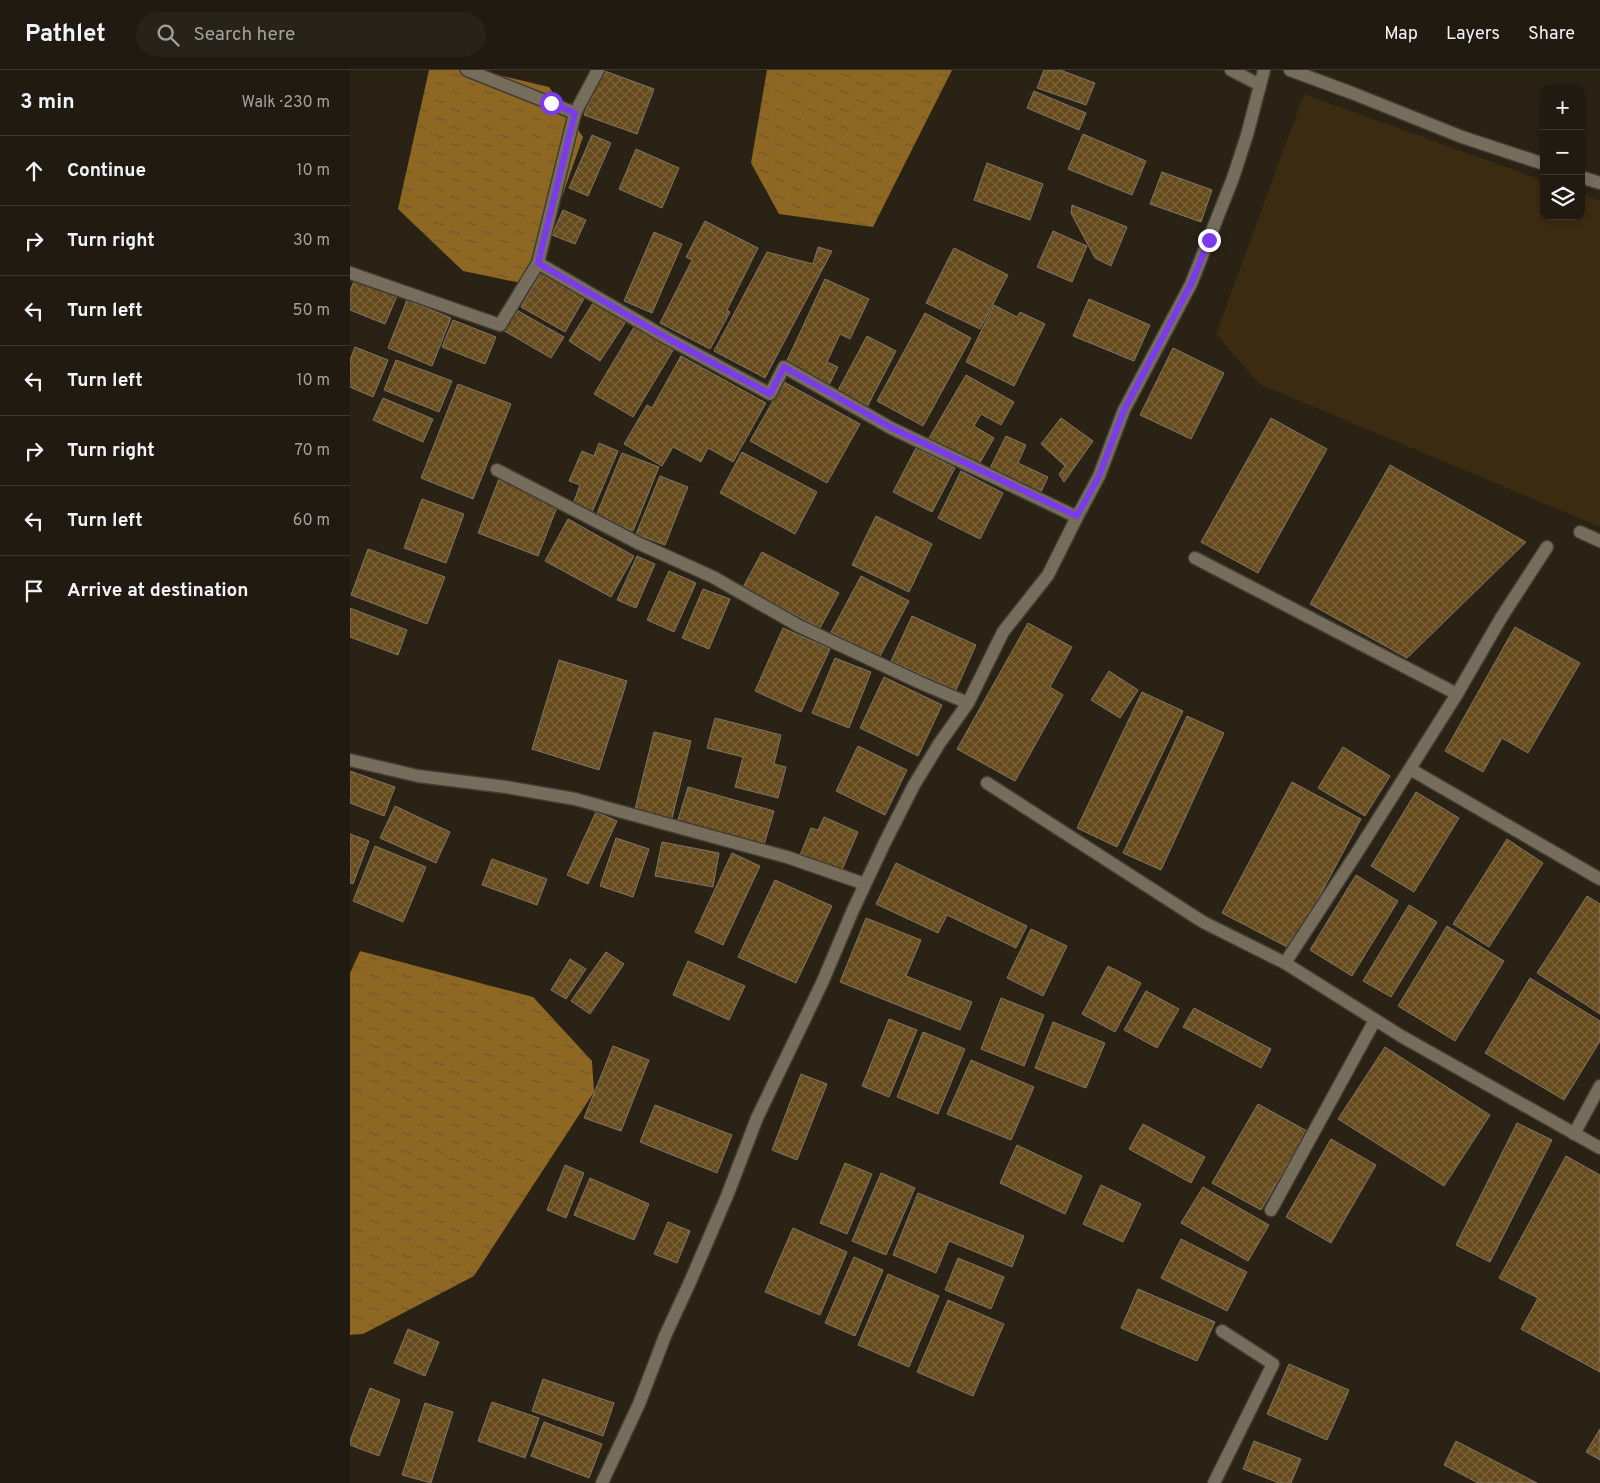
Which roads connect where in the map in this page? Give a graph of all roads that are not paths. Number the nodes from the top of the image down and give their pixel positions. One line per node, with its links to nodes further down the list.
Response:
1 (467, 70): 7 (street)
2 (598, 70): 7 (street)
3 (1231, 70): 6 (street)
4 (1264, 70): 6 (street)
5 (1290, 70): 8 (street)
6 (1260, 85): 14 (street)
7 (575, 113): 11 (street)
8 (1540, 163)
9 (1585, 178): 10 (street)
10 (1600, 183)
11 (538, 263): 12 (street); 14 (street)
12 (350, 273)
13 (497, 470): 20 (street)
14 (1077, 516): 20 (street)
15 (1580, 532): 16 (street)
16 (1600, 540)
17 (1547, 547): 19 (street)
18 (1195, 558): 19 (street)
19 (1457, 694): 22 (street)
20 (968, 703): 25 (street)
21 (350, 760): 25 (street)
22 (1410, 769): 24 (street); 26 (street)
23 (987, 783): 26 (street)
24 (1600, 879)
25 (865, 884): 33 (street)
26 (1284, 963): 27 (street)
27 (1375, 1020): 29 (street); 31 (street)
28 (1600, 1086): 29 (street)
29 (1574, 1134): 30 (street)
30 (1600, 1148)
31 (1270, 1210)
32 (1222, 1331): 34 (street)
33 (602, 1483)
34 (1214, 1483)

